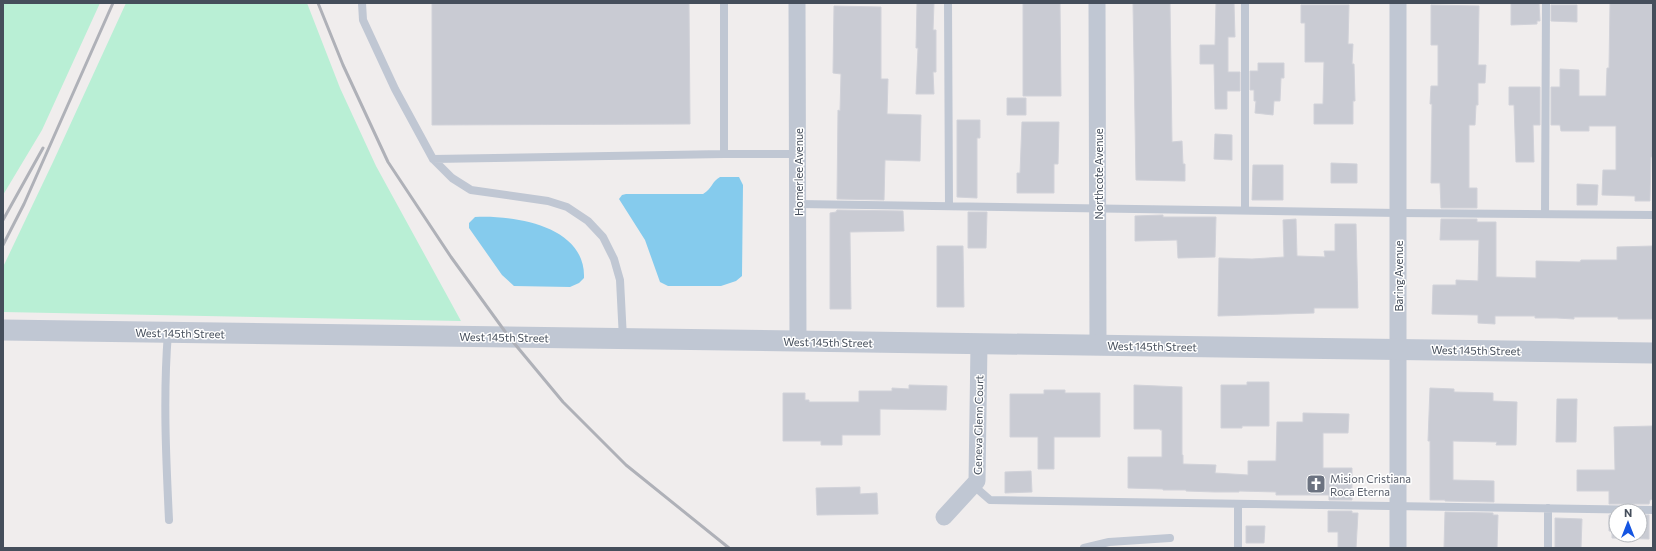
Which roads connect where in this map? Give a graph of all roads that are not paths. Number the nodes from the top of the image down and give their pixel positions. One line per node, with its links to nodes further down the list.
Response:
1 (362, 3): 11 (lane)
2 (724, 3): 9 (lane)
3 (797, 3): 10 (street, Homerlee Avenue)
4 (948, 3): 13 (lane)
5 (1097, 3): 14 (street, Northcote Avenue)
6 (1245, 3): 15 (lane)
7 (1398, 3): 16 (street, Baring Avenue)
8 (1546, 3): 17 (lane)
9 (724, 154): 10 (lane); 11 (lane)
10 (798, 154): 12 (street, Homerlee Avenue)
11 (434, 159): 21 (lane)
12 (798, 204): 13 (lane); 22 (street, Homerlee Avenue)
13 (949, 206): 14 (lane)
14 (1098, 208): 15 (lane); 24 (street, Northcote Avenue)
15 (1245, 210): 16 (lane)
16 (1398, 213): 17 (lane); 25 (street, Baring Avenue)
17 (1545, 214): 18 (lane)
18 (1653, 215)
19 (3, 330): 20 (street, West 145th Street)
20 (168, 332): 21 (street, West 145th Street); 33 (lane)
21 (623, 340): 22 (street, West 145th Street)
22 (798, 342): 23 (street, West 145th Street)
23 (979, 344): 24 (street, West 145th Street); 27 (street, Geneva Glenn Court)
24 (1098, 346): 25 (street, West 145th Street)
25 (1398, 349): 26 (street, West 145th Street); 29 (street, Baring Avenue)
26 (1653, 353)
27 (974, 486): 28 (lane); 32 (street, Geneva Glenn Court)
28 (1238, 504): 29 (lane); 36 (lane)
29 (1398, 507): 30 (lane); 37 (street, Baring Avenue)
30 (1548, 508): 31 (lane); 38 (lane)
31 (1653, 510)
32 (944, 516)
33 (169, 520)
34 (1170, 538): 35 (lane)
35 (1084, 548)
36 (1238, 548)
37 (1398, 548)
38 (1548, 548)

